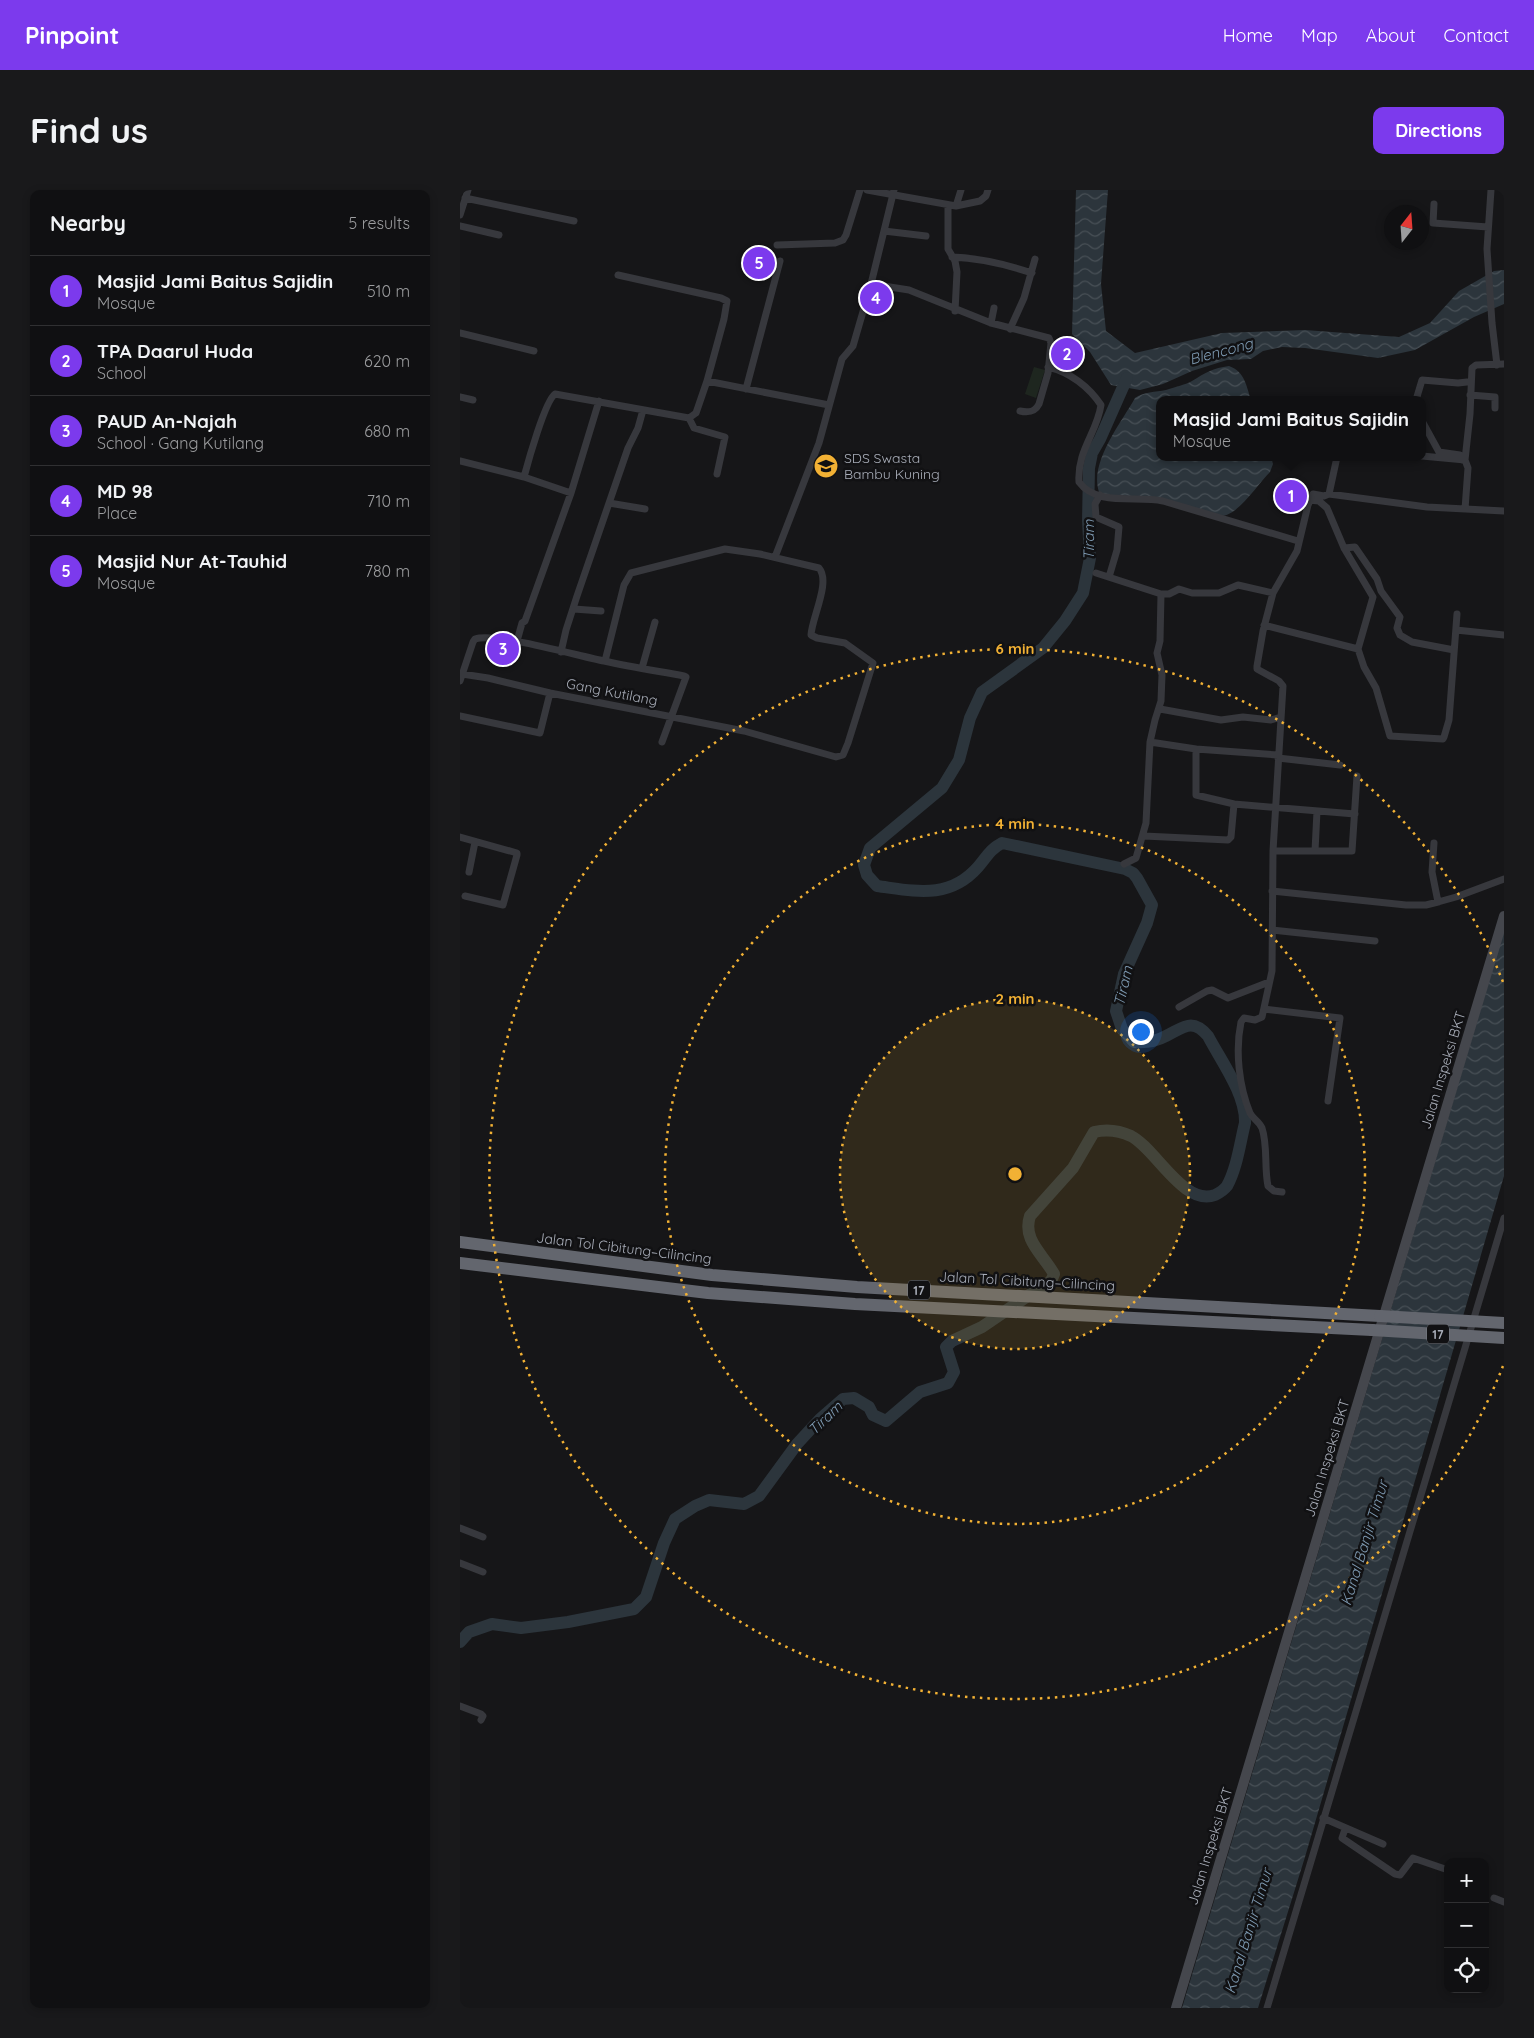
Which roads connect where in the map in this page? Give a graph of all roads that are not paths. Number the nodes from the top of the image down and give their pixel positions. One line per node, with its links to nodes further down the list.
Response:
1 (468, 190): 8 (street)
2 (860, 190): 19 (street)
3 (867, 190): 7 (street)
4 (961, 190): 11 (street)
5 (988, 190): 11 (street)
6 (1491, 190): 15 (street)
7 (893, 193): 9 (street); 16 (street)
8 (465, 198): 12 (street); 13 (street)
9 (948, 204): 11 (street); 20 (street)
10 (1434, 204): 15 (street)
11 (956, 206)
12 (460, 215)
13 (574, 221)
14 (460, 226): 17 (street)
15 (1488, 227): 32 (street)
16 (884, 231): 18 (street); 25 (street)
17 (499, 235)
18 (926, 236)
19 (777, 246)
20 (952, 257): 23 (street); 27 (street)
21 (1035, 259): 23 (street)
22 (780, 261): 36 (street)
23 (1032, 273): 29 (street)
24 (618, 275): 34 (street)
25 (871, 284): 27 (street); 42 (street)
26 (994, 308): 28 (street)
27 (955, 310): 28 (street)
28 (991, 323): 29 (street)
29 (1010, 329): 33 (street)
30 (460, 333): 31 (street)
31 (534, 351)
32 (1501, 364): 37 (street)
33 (1048, 367): 45 (street); 56 (street)
34 (707, 381): 36 (street); 46 (street)
35 (1467, 382): 38 (street)
36 (746, 389): 42 (street)
37 (1470, 395): 43 (street); 49 (street)
38 (1417, 396)
39 (460, 397): 40 (street)
40 (473, 400)
41 (599, 401): 44 (street); 53 (street); 54 (street)
42 (829, 405): 64 (street)
43 (1495, 408)
44 (643, 410): 46 (street); 58 (street)
45 (1020, 411)
46 (689, 418): 52 (street)
47 (1426, 428): 49 (street)
48 (1426, 456): 49 (street)
49 (1464, 460): 60 (street)
50 (460, 461): 53 (street)
51 (1336, 461): 55 (street)
52 (717, 474)
53 (524, 477): 54 (street)
54 (571, 493): 76 (street)
55 (1329, 494): 57 (street); 60 (street)
56 (1098, 495): 62 (street); 66 (street)
57 (1309, 500): 62 (street); 63 (street)
58 (609, 503): 59 (street); 69 (street)
59 (645, 509)
60 (1465, 509): 61 (street)
61 (1504, 511)
62 (1298, 541): 67 (street)
63 (1344, 548): 77 (street); 78 (street)
64 (775, 558): 80 (street); 86 (street, Gang Kutilang)
65 (1096, 572): 66 (street)
66 (1109, 577): 68 (street)
67 (1274, 593): 68 (street); 73 (street)
68 (1160, 594): 84 (street)
69 (574, 608): 70 (street); 79 (street)
70 (601, 612)
71 (1457, 614): 74 (street)
72 (655, 622): 81 (street)
73 (1264, 625): 77 (street); 87 (street)
74 (1456, 630): 75 (street); 78 (street)
75 (1504, 635)
76 (517, 641): 79 (street); 82 (street)
77 (1358, 649): 78 (street)
78 (1454, 650)
79 (561, 652): 80 (street)
80 (606, 661): 81 (street)
81 (642, 668): 86 (street)
82 (461, 678): 83 (street, Gang Kutilang)
83 (550, 693): 85 (street); 86 (street, Gang Kutilang)
84 (1160, 709): 87 (street); 89 (street)
85 (460, 716)
86 (671, 717): 88 (street)
87 (1281, 717): 91 (street)
88 (662, 742)
89 (1150, 742): 90 (street); 98 (street)
90 (1196, 749): 91 (street); 94 (street)
91 (1278, 757): 92 (street); 95 (street)
92 (1340, 765)
93 (1357, 776): 97 (street)
94 (1234, 804): 95 (street); 98 (street)
95 (1275, 807): 96 (street); 102 (street)
96 (1317, 811): 97 (street); 103 (street)
97 (1355, 814): 103 (street)
98 (1144, 836): 104 (street)
99 (460, 837): 100 (street)
100 (475, 842): 105 (street); 108 (street)
101 (1434, 843): 109 (street)
102 (1273, 851): 103 (street); 107 (street)
103 (1315, 851)
104 (1124, 864)
105 (469, 872)
106 (1504, 879): 109 (street)
107 (1272, 890): 109 (street); 111 (street)
108 (465, 896)
109 (1438, 902)
110 (1504, 916): 135 (street, Jalan Inspeksi BKT)
111 (1272, 930): 112 (street); 113 (street)
112 (1375, 941)
113 (1268, 982): 114 (street); 115 (street)
114 (1179, 1007)
115 (1264, 1009): 116 (street); 117 (street)
116 (1328, 1101)
117 (1282, 1192)
118 (1504, 1218): 129 (street)
119 (460, 1242): 121 (highway, Jalan Tol Cibitung–Cilincing / 17, bridge)
120 (460, 1263): 122 (highway, 17, bridge)
121 (1504, 1323)
122 (1504, 1338)
123 (460, 1528): 124 (street)
124 (483, 1537)
125 (460, 1563): 126 (street)
126 (483, 1572)
127 (460, 1706): 128 (street)
128 (481, 1720)
129 (1323, 1818): 130 (street); 136 (street)
130 (1345, 1829): 131 (street); 132 (street)
131 (1383, 1844)
132 (1444, 1869)
133 (1494, 1898): 134 (street)
134 (1504, 1902)
135 (1176, 2008)
136 (1268, 2008)

